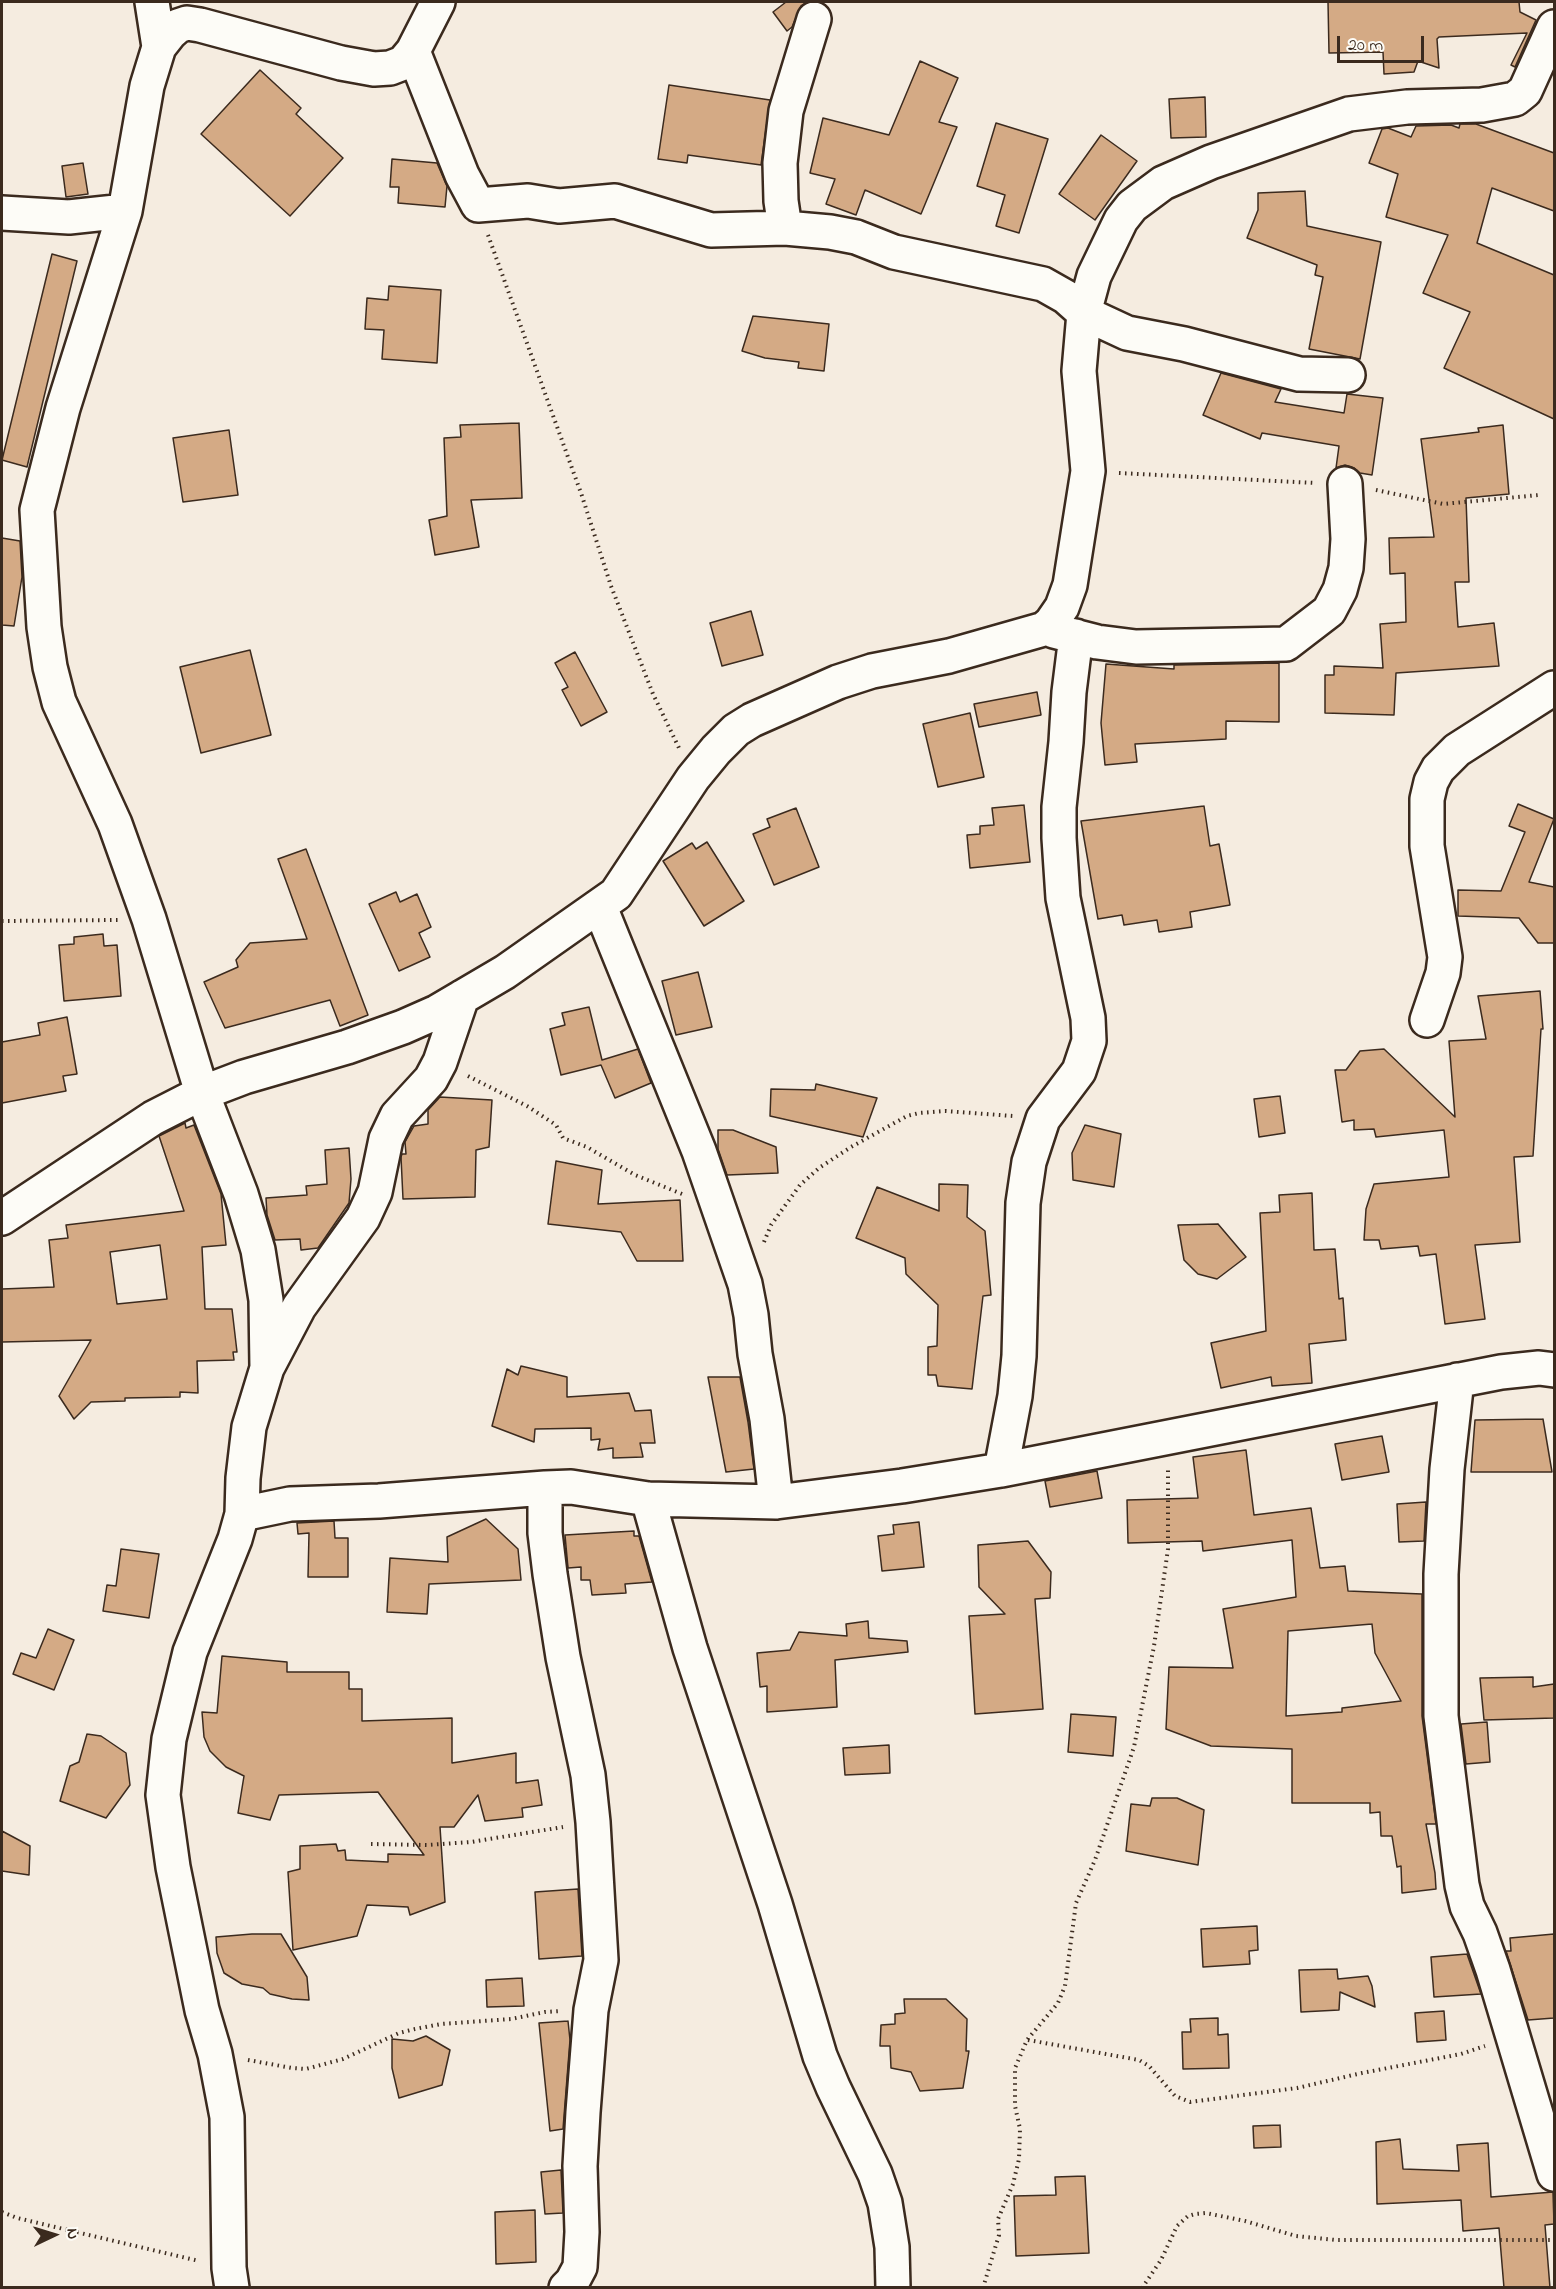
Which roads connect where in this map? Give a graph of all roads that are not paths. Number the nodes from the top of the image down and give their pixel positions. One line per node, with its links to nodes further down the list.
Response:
1 (152, 2): 5 (street)
2 (438, 2): 6 (street)
3 (814, 19): 9 (street)
4 (1554, 27): 10 (street)
5 (159, 47): 6 (street); 7 (street)
6 (413, 51): 9 (street)
7 (125, 212): 8 (street); 19 (street)
8 (2, 213)
9 (784, 228): 10 (street)
10 (1084, 313): 11 (street); 13 (street)
11 (1348, 375)
12 (1345, 484): 14 (street)
13 (1044, 629): 14 (street); 16 (street)
14 (1076, 636): 24 (street)
15 (1554, 688): 18 (street)
16 (600, 907): 17 (street); 27 (street)
17 (462, 997): 19 (street); 21 (street)
18 (1427, 1020)
19 (202, 1093): 20 (street); 21 (street)
20 (2, 1218)
21 (267, 1368): 28 (street)
22 (1554, 1370): 23 (street)
23 (1457, 1380): 24 (street); 29 (street)
24 (1001, 1470): 27 (street)
25 (545, 1488): 26 (street); 28 (street); 31 (street)
26 (648, 1499): 27 (street); 32 (street)
27 (776, 1502)
28 (242, 1514): 30 (street)
29 (1554, 2174)
30 (231, 2278)
31 (566, 2288)
32 (893, 2288)

